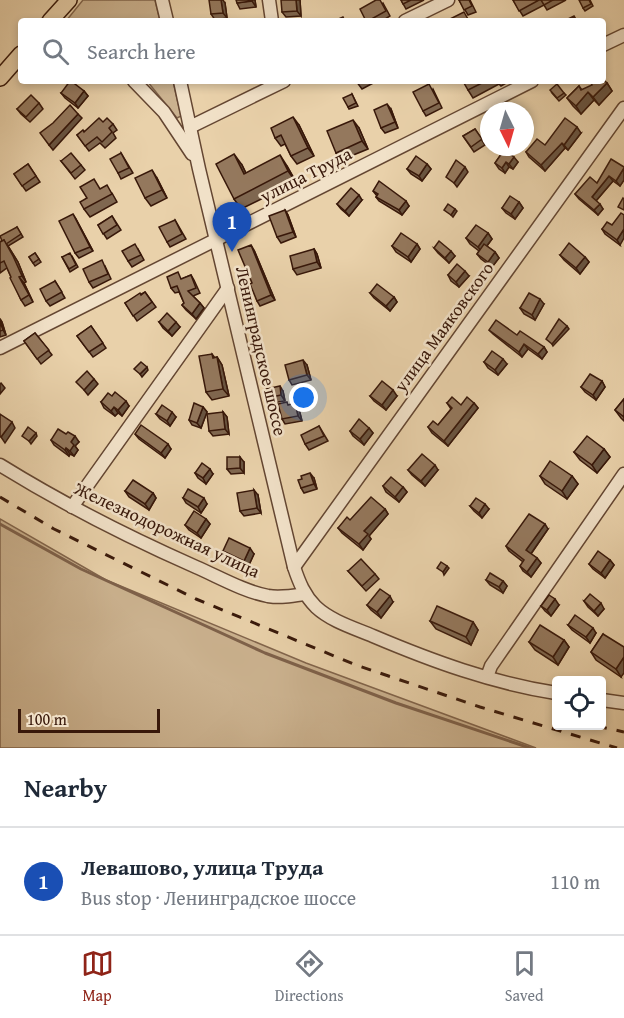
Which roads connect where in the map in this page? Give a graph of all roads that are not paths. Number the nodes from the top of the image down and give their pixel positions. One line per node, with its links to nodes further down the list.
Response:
1 (162, 0): 4 (street)
2 (269, 0): 5 (street)
3 (448, 0): 6 (street)
4 (166, 18)
5 (272, 18)
6 (411, 18)
7 (624, 35): 8 (street)
8 (606, 44)
9 (18, 59): 10 (main road)
10 (0, 78)
11 (137, 84): 17 (street)
12 (181, 84): 16 (street, Ленинградское шоссе)
13 (277, 84): 16 (street)
14 (526, 84): 18 (street, улица Труда)
15 (624, 108): 24 (street, улица Маяковского)
16 (190, 127): 17 (street, Ленинградское шоссе)
17 (199, 169): 18 (street, Ленинградское шоссе)
18 (216, 240): 19 (street, Ленинградское шоссе); 20 (street, улица Труда)
19 (228, 288): 23 (street); 24 (street, Ленинградское шоссе)
20 (0, 348)
21 (0, 465): 23 (street, Железнодорожная улица)
22 (624, 474): 26 (street)
23 (72, 507): 25 (street, Железнодорожная улица)
24 (294, 567): 25 (street, Ленинградское шоссе)
25 (305, 594): 26 (street)
26 (487, 677): 27 (street)
27 (552, 692)
28 (606, 701): 29 (street)
29 (624, 703)

